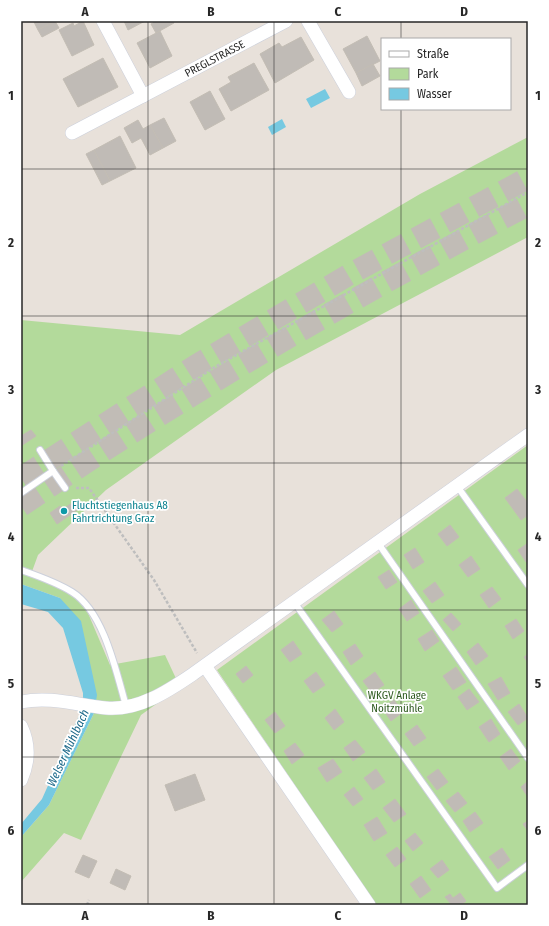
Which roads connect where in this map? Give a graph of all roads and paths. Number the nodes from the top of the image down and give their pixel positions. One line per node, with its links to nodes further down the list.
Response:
1 (103, 21): 5 (street)
2 (286, 21): 5 (street, PREGLSTRASSE)
3 (308, 21): 4 (street)
4 (348, 92)
5 (142, 96): 6 (street, PREGLSTRASSE)
6 (72, 133)
7 (528, 192): 10 (path)
8 (528, 435): 11 (street)
9 (40, 450): 10 (lane)
10 (53, 471): 12 (lane); 13 (lane)
11 (457, 486): 14 (street); 16 (lane)
12 (65, 488): 18 (path)
13 (21, 493)
14 (378, 543): 17 (street); 22 (lane)
15 (21, 570): 20 (lane)
16 (528, 585)
17 (294, 602): 18 (street); 24 (lane)
18 (205, 666): 20 (street); 27 (street)
19 (21, 702): 20 (street)
20 (126, 706)
21 (21, 726): 23 (street)
22 (528, 758)
23 (21, 780)
24 (528, 865)
25 (89, 900): 26 (path)
26 (87, 905)
27 (368, 905)

